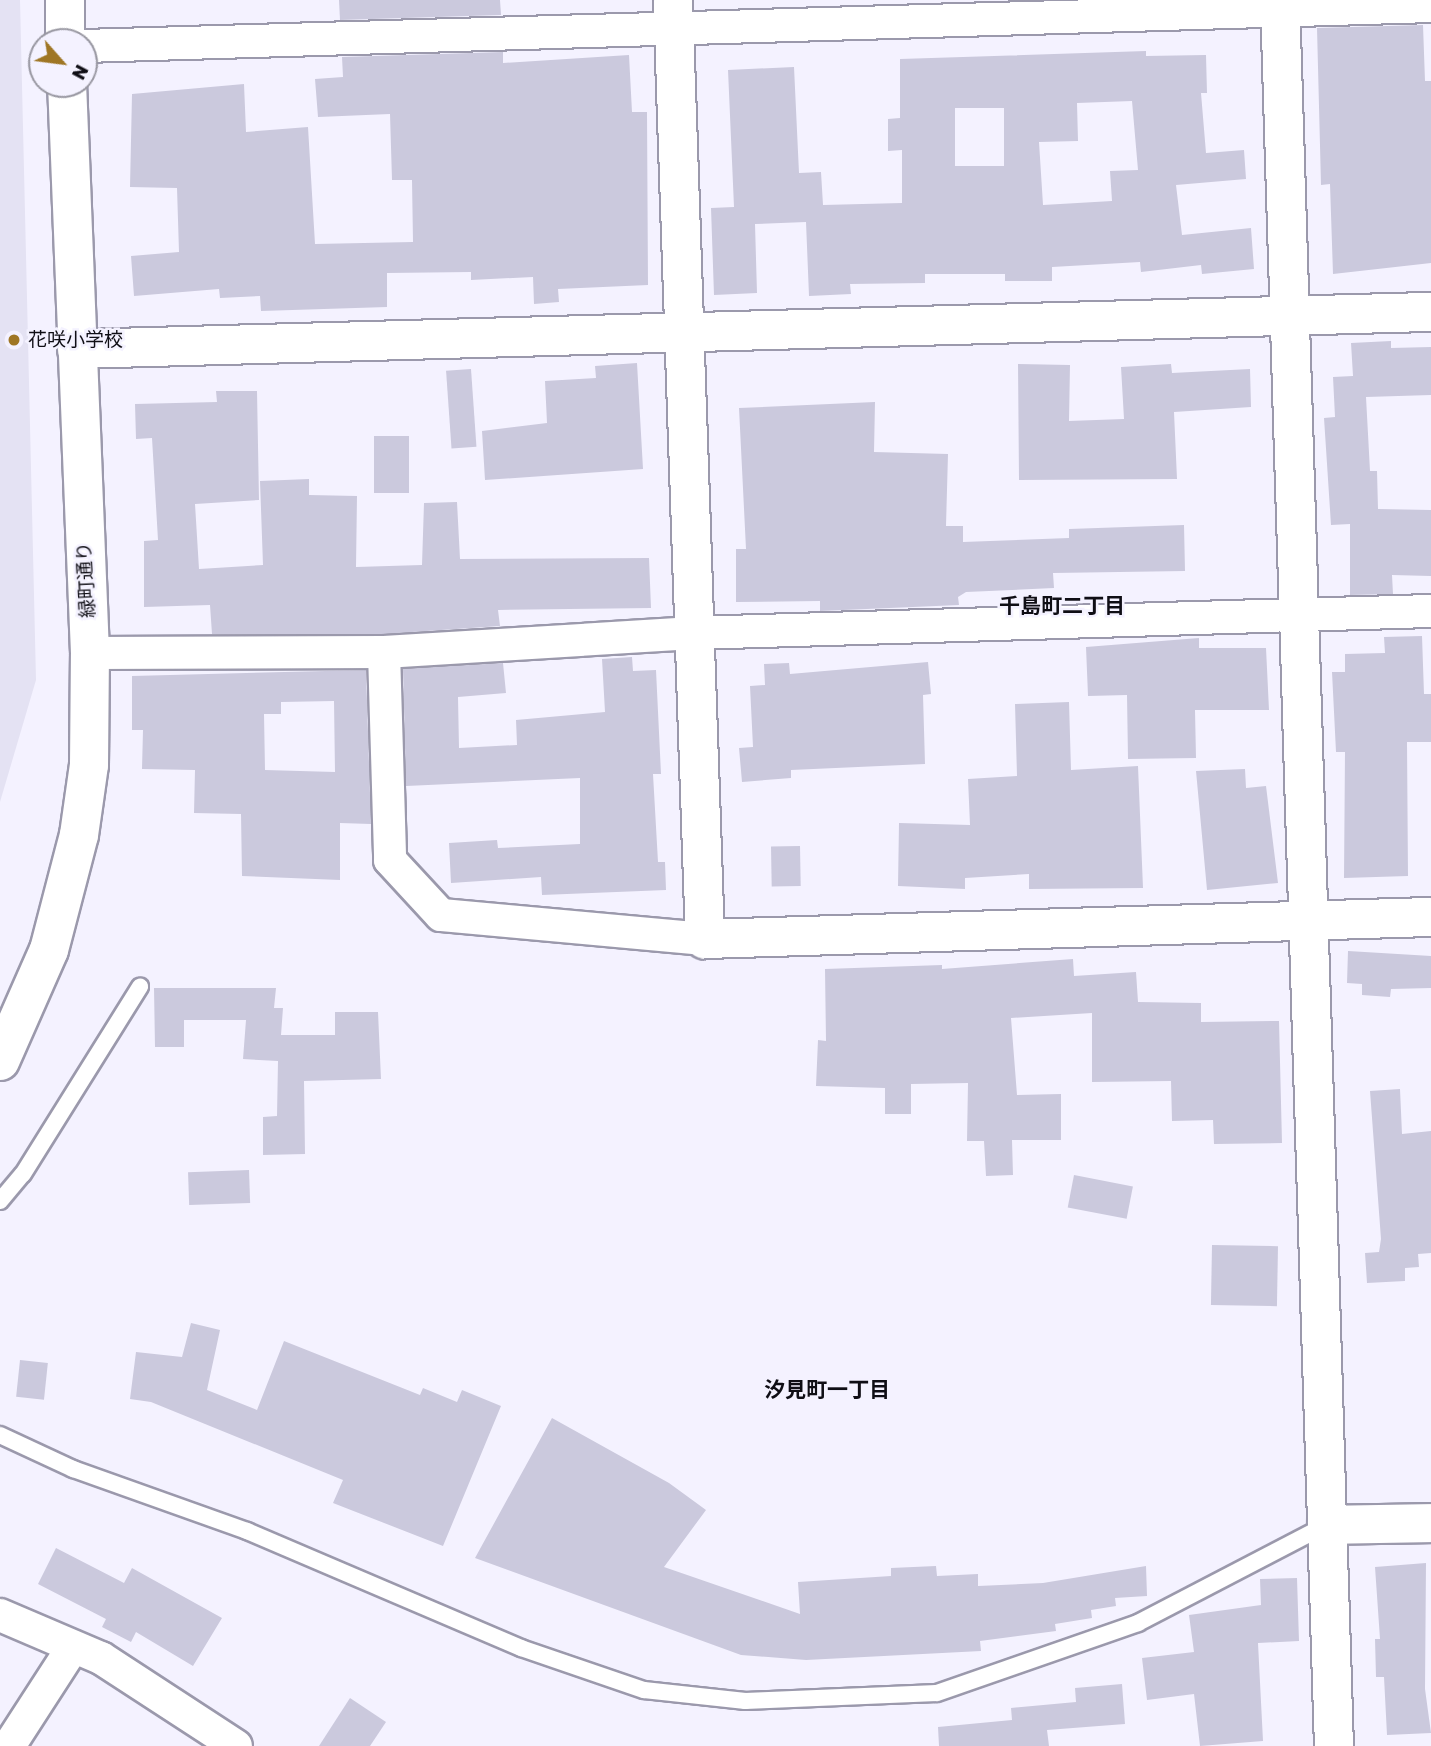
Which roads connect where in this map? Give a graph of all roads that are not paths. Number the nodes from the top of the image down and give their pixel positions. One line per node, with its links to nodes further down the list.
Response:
1 (65, 0): 5 (street)
2 (1280, 6): 3 (street); 4 (street); 9 (street)
3 (1431, 6)
4 (674, 16): 6 (street); 10 (street)
5 (65, 28)
6 (98, 45)
7 (68, 98): 11 (street, 緑町通り)
8 (1431, 312): 9 (street)
9 (1288, 313): 10 (street); 13 (street)
10 (683, 333): 11 (street); 14 (street)
11 (77, 349): 16 (street, 緑町通り)
12 (1431, 611): 13 (street)
13 (1300, 617): 14 (street); 18 (street)
14 (693, 633): 15 (street); 19 (street)
15 (384, 652): 16 (street); 19 (street)
16 (90, 653): 21 (street, 緑町通り)
17 (1431, 917): 18 (street)
18 (1308, 920): 19 (street); 25 (street)
19 (705, 939)
20 (140, 987): 22 (lane)
21 (0, 1060)
22 (0, 1201)
23 (0, 1435): 25 (lane)
24 (1431, 1523): 25 (street)
25 (1327, 1525): 30 (street)
26 (0, 1615): 27 (street)
27 (73, 1647): 28 (street); 29 (street)
28 (9, 1746)
29 (236, 1746)
30 (1334, 1746)

